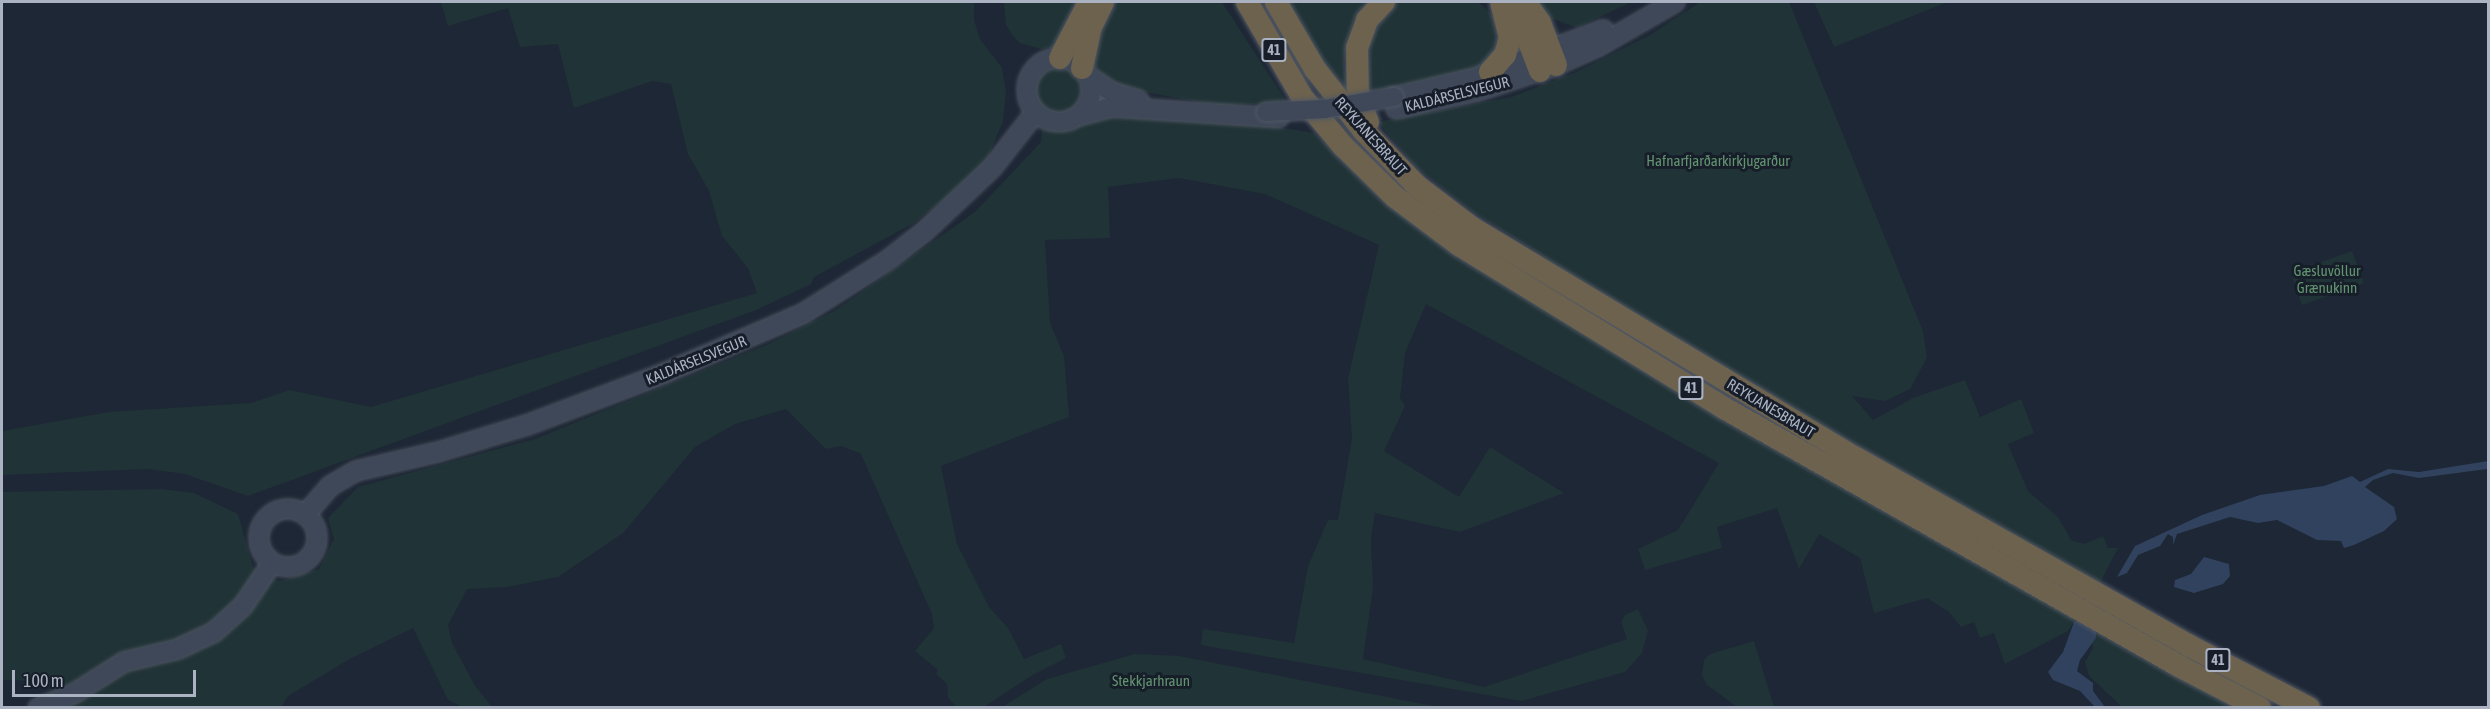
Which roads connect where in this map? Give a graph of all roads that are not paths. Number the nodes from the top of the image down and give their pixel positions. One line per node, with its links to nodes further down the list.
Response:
1 (1089, 2): 11 (highway)
2 (1103, 2): 13 (highway)
3 (1232, 2): 15 (highway)
4 (1247, 2): 15 (highway, REYKJANESBRAUT / 41)
5 (1276, 2): 20 (highway, REYKJANESBRAUT / 41)
6 (1384, 2): 20 (highway)
7 (1502, 2): 12 (highway); 14 (highway)
8 (1525, 2): 12 (highway)
9 (1660, 2): 12 (main road, KALDÁRSELSVEGUR)
10 (1675, 2): 12 (main road, KALDÁRSELSVEGUR)
11 (1060, 58): 13 (main road); 17 (main road)
12 (1546, 62): 14 (main road, KALDÁRSELSVEGUR); 16 (main road, KALDÁRSELSVEGUR)
13 (1085, 72): 18 (main road, KALDÁRSELSVEGUR); 19 (main road)
14 (1490, 72): 16 (main road, KALDÁRSELSVEGUR)
15 (1302, 97): 26 (highway, REYKJANESBRAUT / 41)
16 (1395, 103): 18 (main road, KALDÁRSELSVEGUR, bridge)
17 (1035, 112): 19 (main road); 21 (main road, KALDÁRSELSVEGUR)
18 (1272, 115): 19 (main road, KALDÁRSELSVEGUR)
19 (1078, 116)
20 (1440, 204): 27 (highway, REYKJANESBRAUT / 41)
21 (305, 514): 22 (main road); 22 (main road)
22 (272, 563): 23 (main road)
23 (75, 693): 24 (main road); 25 (main road)
24 (38, 708)
25 (60, 708)
26 (2260, 708)
27 (2309, 708)

